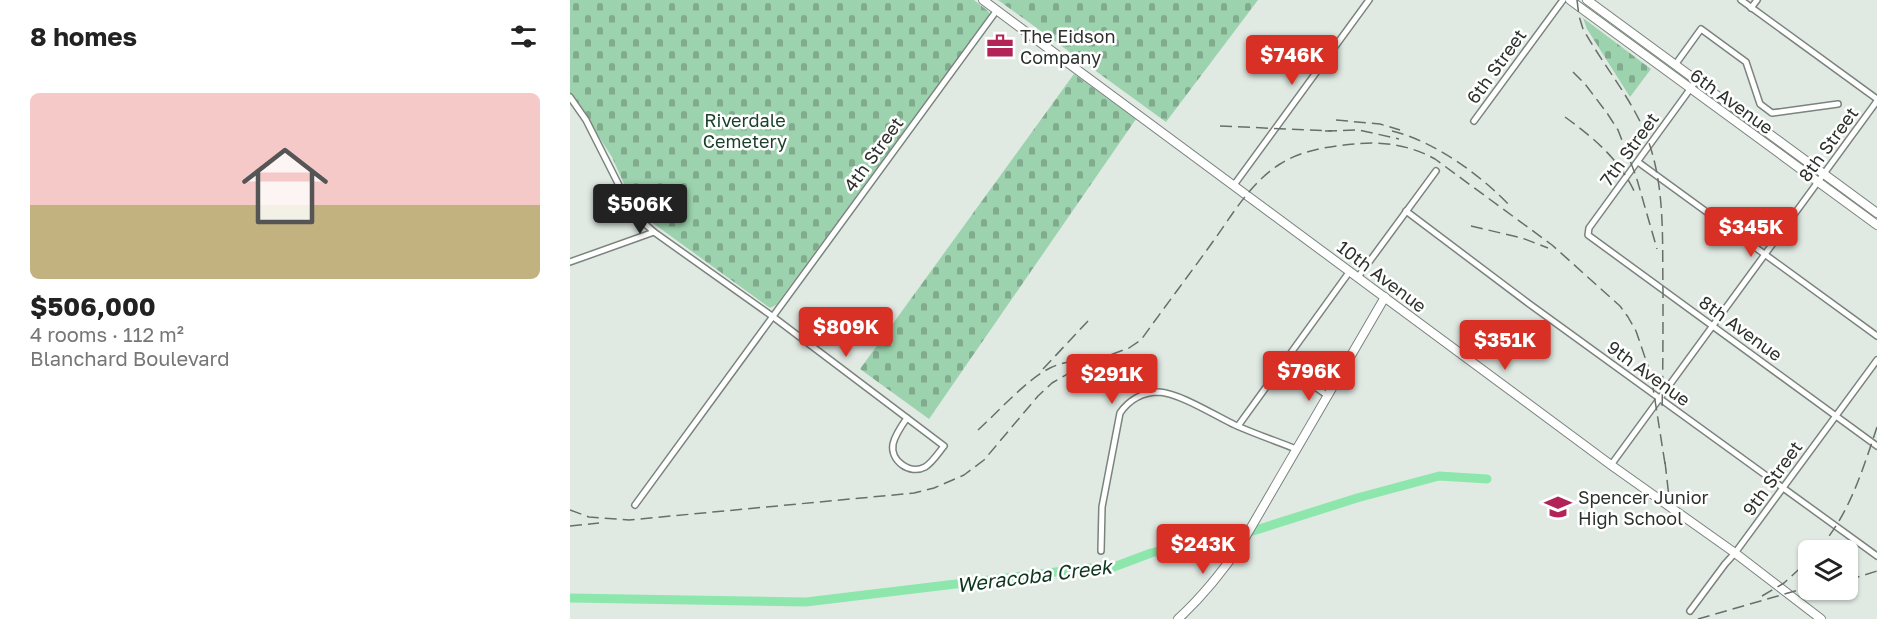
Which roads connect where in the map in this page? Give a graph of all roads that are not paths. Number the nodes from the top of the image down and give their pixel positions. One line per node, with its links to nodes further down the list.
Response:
1 (983, 0): 9 (main road, 10th Avenue)
2 (1369, 0): 21 (street)
3 (1563, 0): 16 (street, 6th Street)
4 (1570, 0): 12 (main road, 6th Avenue)
5 (1587, 0): 10 (main road, 6th Avenue)
6 (1741, 0): 8 (street)
7 (1757, 0): 8 (street)
8 (1751, 8): 14 (street)
9 (997, 10): 21 (main road, 10th Avenue); 32 (street, 4th Street)
10 (1675, 65): 11 (main road, 6th Avenue); 15 (street)
11 (1696, 81): 12 (street, 7th Street); 19 (main road, 6th Avenue)
12 (1690, 89): 17 (street, 7th Street); 20 (main road, 6th Avenue)
13 (570, 97): 25 (street)
14 (1877, 100): 19 (street, 8th Street)
15 (1838, 104)
16 (1474, 121)
17 (1638, 162): 26 (street, 7th Street); 27 (street)
18 (1436, 171): 22 (street)
19 (1823, 174): 20 (street, 8th Street); 23 (main road, 6th Avenue)
20 (1818, 182): 24 (main road, 6th Avenue); 27 (street, 8th Street)
21 (1234, 185): 29 (main road, 10th Avenue)
22 (1406, 211): 30 (street); 38 (street, 9th Avenue)
23 (1877, 213)
24 (1877, 225)
25 (654, 232): 28 (street); 32 (street)
26 (1588, 235): 33 (street, 8th Avenue)
27 (1766, 254): 33 (street, 8th Street); 34 (street)
28 (570, 262)
29 (1350, 271): 30 (main road, 10th Avenue); 36 (street)
30 (1359, 277): 31 (main road, 10th Avenue)
31 (1385, 297): 37 (main road); 44 (main road, 10th Avenue)
32 (772, 316): 40 (street); 46 (street, 4th Street)
33 (1713, 326): 38 (street, 8th Street); 39 (street, 8th Avenue)
34 (1877, 336)
35 (1877, 360): 39 (street, 9th Street)
36 (1283, 364): 37 (street); 41 (street)
37 (1328, 396): 43 (main road)
38 (1660, 399): 44 (street, 8th Street); 45 (street, 9th Avenue)
39 (1837, 415): 42 (street, 8th Avenue); 45 (street, 9th Street)
40 (907, 418): 40 (street)
41 (1238, 426): 43 (street); 47 (street)
42 (1877, 446)
43 (1296, 449): 51 (main road)
44 (1611, 465): 48 (main road, 10th Avenue)
45 (1783, 488): 48 (street, 9th Street); 49 (street, 9th Avenue)
46 (635, 505)
47 (1101, 551)
48 (1736, 553): 50 (street, 9th Street); 52 (main road, 10th Avenue)
49 (1877, 556)
50 (1690, 612)
51 (1178, 619)
52 (1821, 619)

